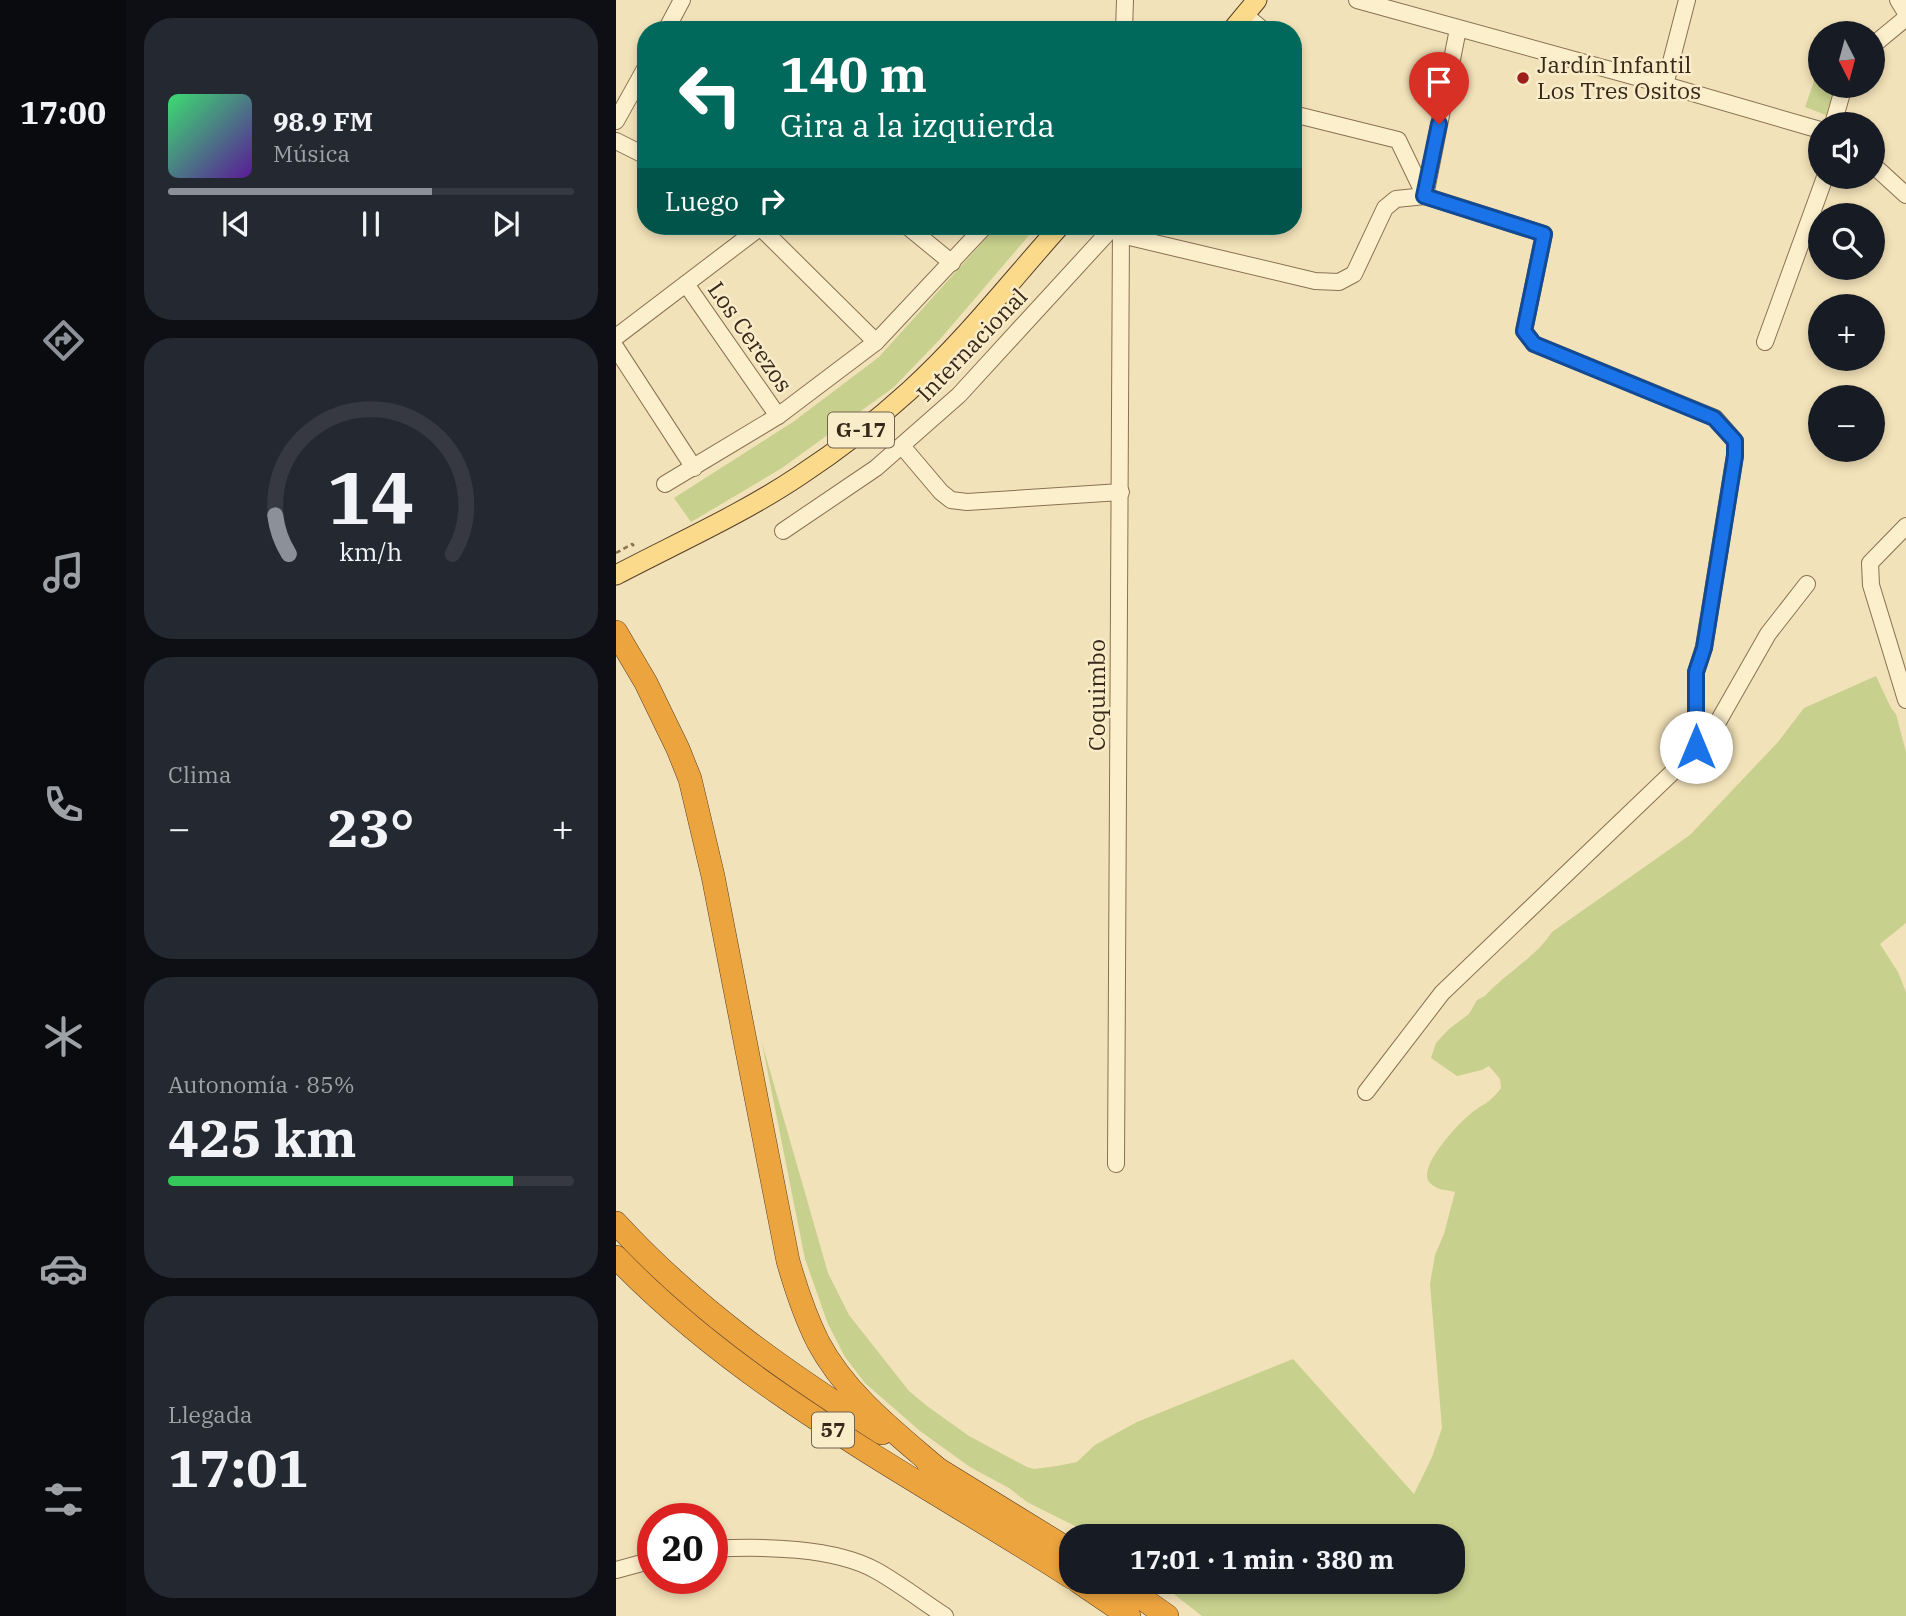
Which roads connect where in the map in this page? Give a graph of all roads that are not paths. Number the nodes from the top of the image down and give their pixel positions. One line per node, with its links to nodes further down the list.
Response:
1 (682, 0): 8 (street)
2 (1125, 0): 9 (street)
3 (1357, 0): 11 (street)
4 (1687, 0): 14 (street)
5 (1898, 0): 7 (street)
6 (1251, 7): 10 (main road)
7 (1906, 16): 12 (street)
8 (671, 21)
9 (1124, 21)
10 (1239, 21)
11 (1458, 29): 14 (street); 23 (street)
12 (1885, 35)
13 (637, 83): 16 (street)
14 (1665, 85): 17 (street)
15 (1302, 116): 23 (street)
16 (616, 121)
17 (1808, 127)
18 (616, 141): 19 (street)
19 (637, 152)
20 (1885, 176): 22 (street)
21 (1821, 189): 36 (street)
22 (1906, 195)
23 (1424, 196): 31 (street); 49 (street)
24 (749, 235): 33 (street)
25 (770, 235): 35 (street)
26 (918, 235): 32 (street)
27 (977, 235): 32 (street)
28 (1052, 235): 45 (main road, G-17)
29 (1107, 235): 39 (street, Internacional)
30 (1112, 235): 42 (street, Coquimbo)
31 (1135, 235)
32 (952, 263): 35 (street)
33 (686, 284): 34 (street); 38 (street, Los Cerezos)
34 (616, 337)
35 (876, 342): 38 (street)
36 (1765, 342)
37 (616, 348): 40 (street)
38 (778, 416): 40 (street)
39 (902, 446): 42 (street); 44 (street, Internacional)
40 (694, 468): 41 (street)
41 (665, 484)
42 (1121, 492): 51 (street, Coquimbo)
43 (1906, 526): 48 (street)
44 (783, 531)
45 (616, 575)
46 (1807, 584): 49 (street)
47 (616, 632): 54 (highway)
48 (1906, 700)
49 (1696, 747): 50 (street)
50 (1366, 1093)
51 (1116, 1164)
52 (616, 1223): 54 (highway, 57)
53 (616, 1257): 59 (highway, 57)
54 (940, 1471): 55 (highway, 57)
55 (1059, 1544)
56 (728, 1548): 62 (street)
57 (637, 1564): 58 (street)
58 (616, 1570)
59 (1059, 1570)
60 (1097, 1594): 63 (highway)
61 (1136, 1594): 64 (highway)
62 (944, 1616)
63 (1129, 1616)
64 (1167, 1616)

